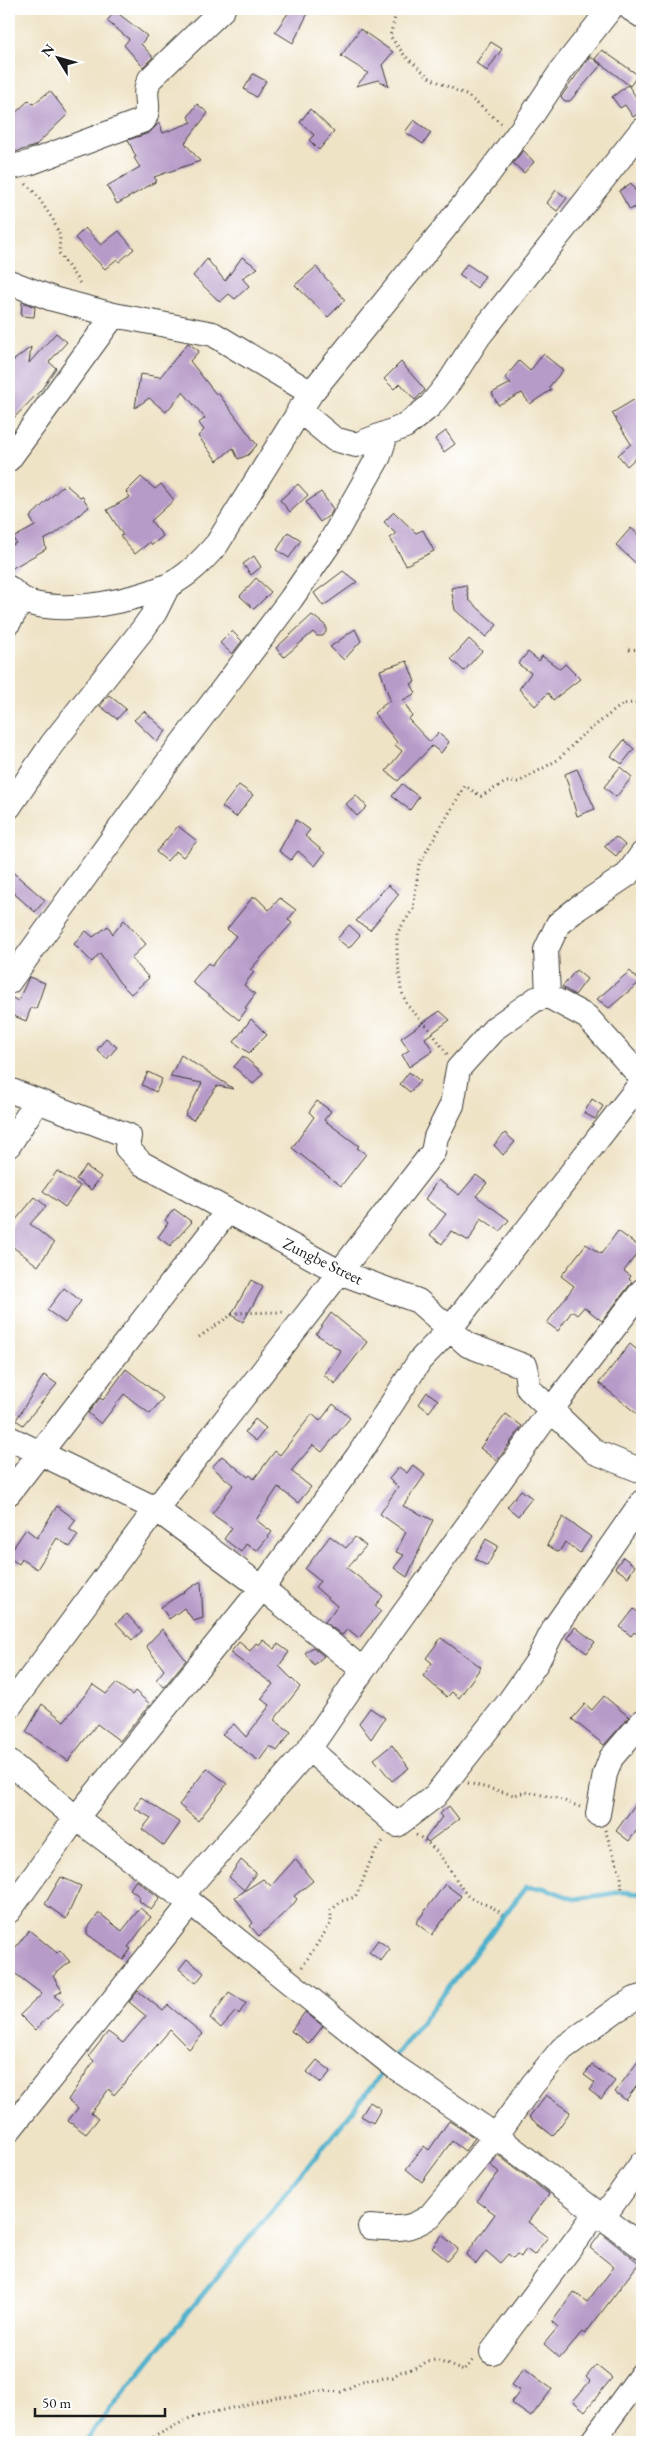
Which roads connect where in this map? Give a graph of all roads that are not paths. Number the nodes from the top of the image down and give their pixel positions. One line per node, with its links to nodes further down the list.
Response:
1 (223, 9): 6 (street)
2 (610, 9): 9 (street)
3 (632, 9): 4 (street)
4 (642, 16)
5 (642, 130): 10 (street)
6 (17, 175)
7 (9, 282): 8 (street)
8 (114, 315): 9 (street); 11 (street)
9 (305, 402): 10 (street); 12 (street)
10 (386, 435): 17 (street)
11 (9, 459)
12 (168, 586): 13 (street); 15 (street)
13 (15, 594): 14 (street)
14 (9, 622)
15 (9, 807)
16 (642, 854): 18 (street)
17 (9, 982)
18 (548, 996): 19 (street); 25 (street)
19 (642, 1078)
20 (642, 1082): 27 (street)
21 (9, 1090): 22 (street, Zungbe Street)
22 (37, 1101): 23 (street); 25 (street, Zungbe Street)
23 (9, 1145)
24 (223, 1217): 30 (street)
25 (340, 1272): 27 (street, Zungbe Street); 34 (street)
26 (642, 1291): 28 (street)
27 (450, 1329): 28 (street, Zungbe Street); 35 (street)
28 (551, 1410): 31 (street, Zungbe Street); 36 (street)
29 (9, 1438): 30 (street)
30 (39, 1451): 32 (street); 34 (street)
31 (642, 1471)
32 (9, 1493)
33 (642, 1502): 39 (street)
34 (156, 1509): 35 (street); 37 (street)
35 (262, 1588): 36 (street); 42 (street)
36 (363, 1670): 39 (street)
37 (9, 1707)
38 (642, 1722): 41 (street)
39 (309, 1749): 43 (street)
40 (9, 1762): 42 (street)
41 (598, 1814)
42 (76, 1818): 43 (street); 44 (street)
43 (186, 1899): 46 (street); 48 (street)
44 (9, 1911)
45 (642, 1997): 48 (street)
46 (17, 2104): 47 (street)
47 (9, 2130)
48 (496, 2136): 50 (street); 51 (street)
49 (642, 2163): 50 (street)
50 (600, 2214): 52 (street); 53 (street)
51 (370, 2227)
52 (642, 2247)
53 (492, 2352)
54 (642, 2374): 55 (street)
55 (592, 2442)

